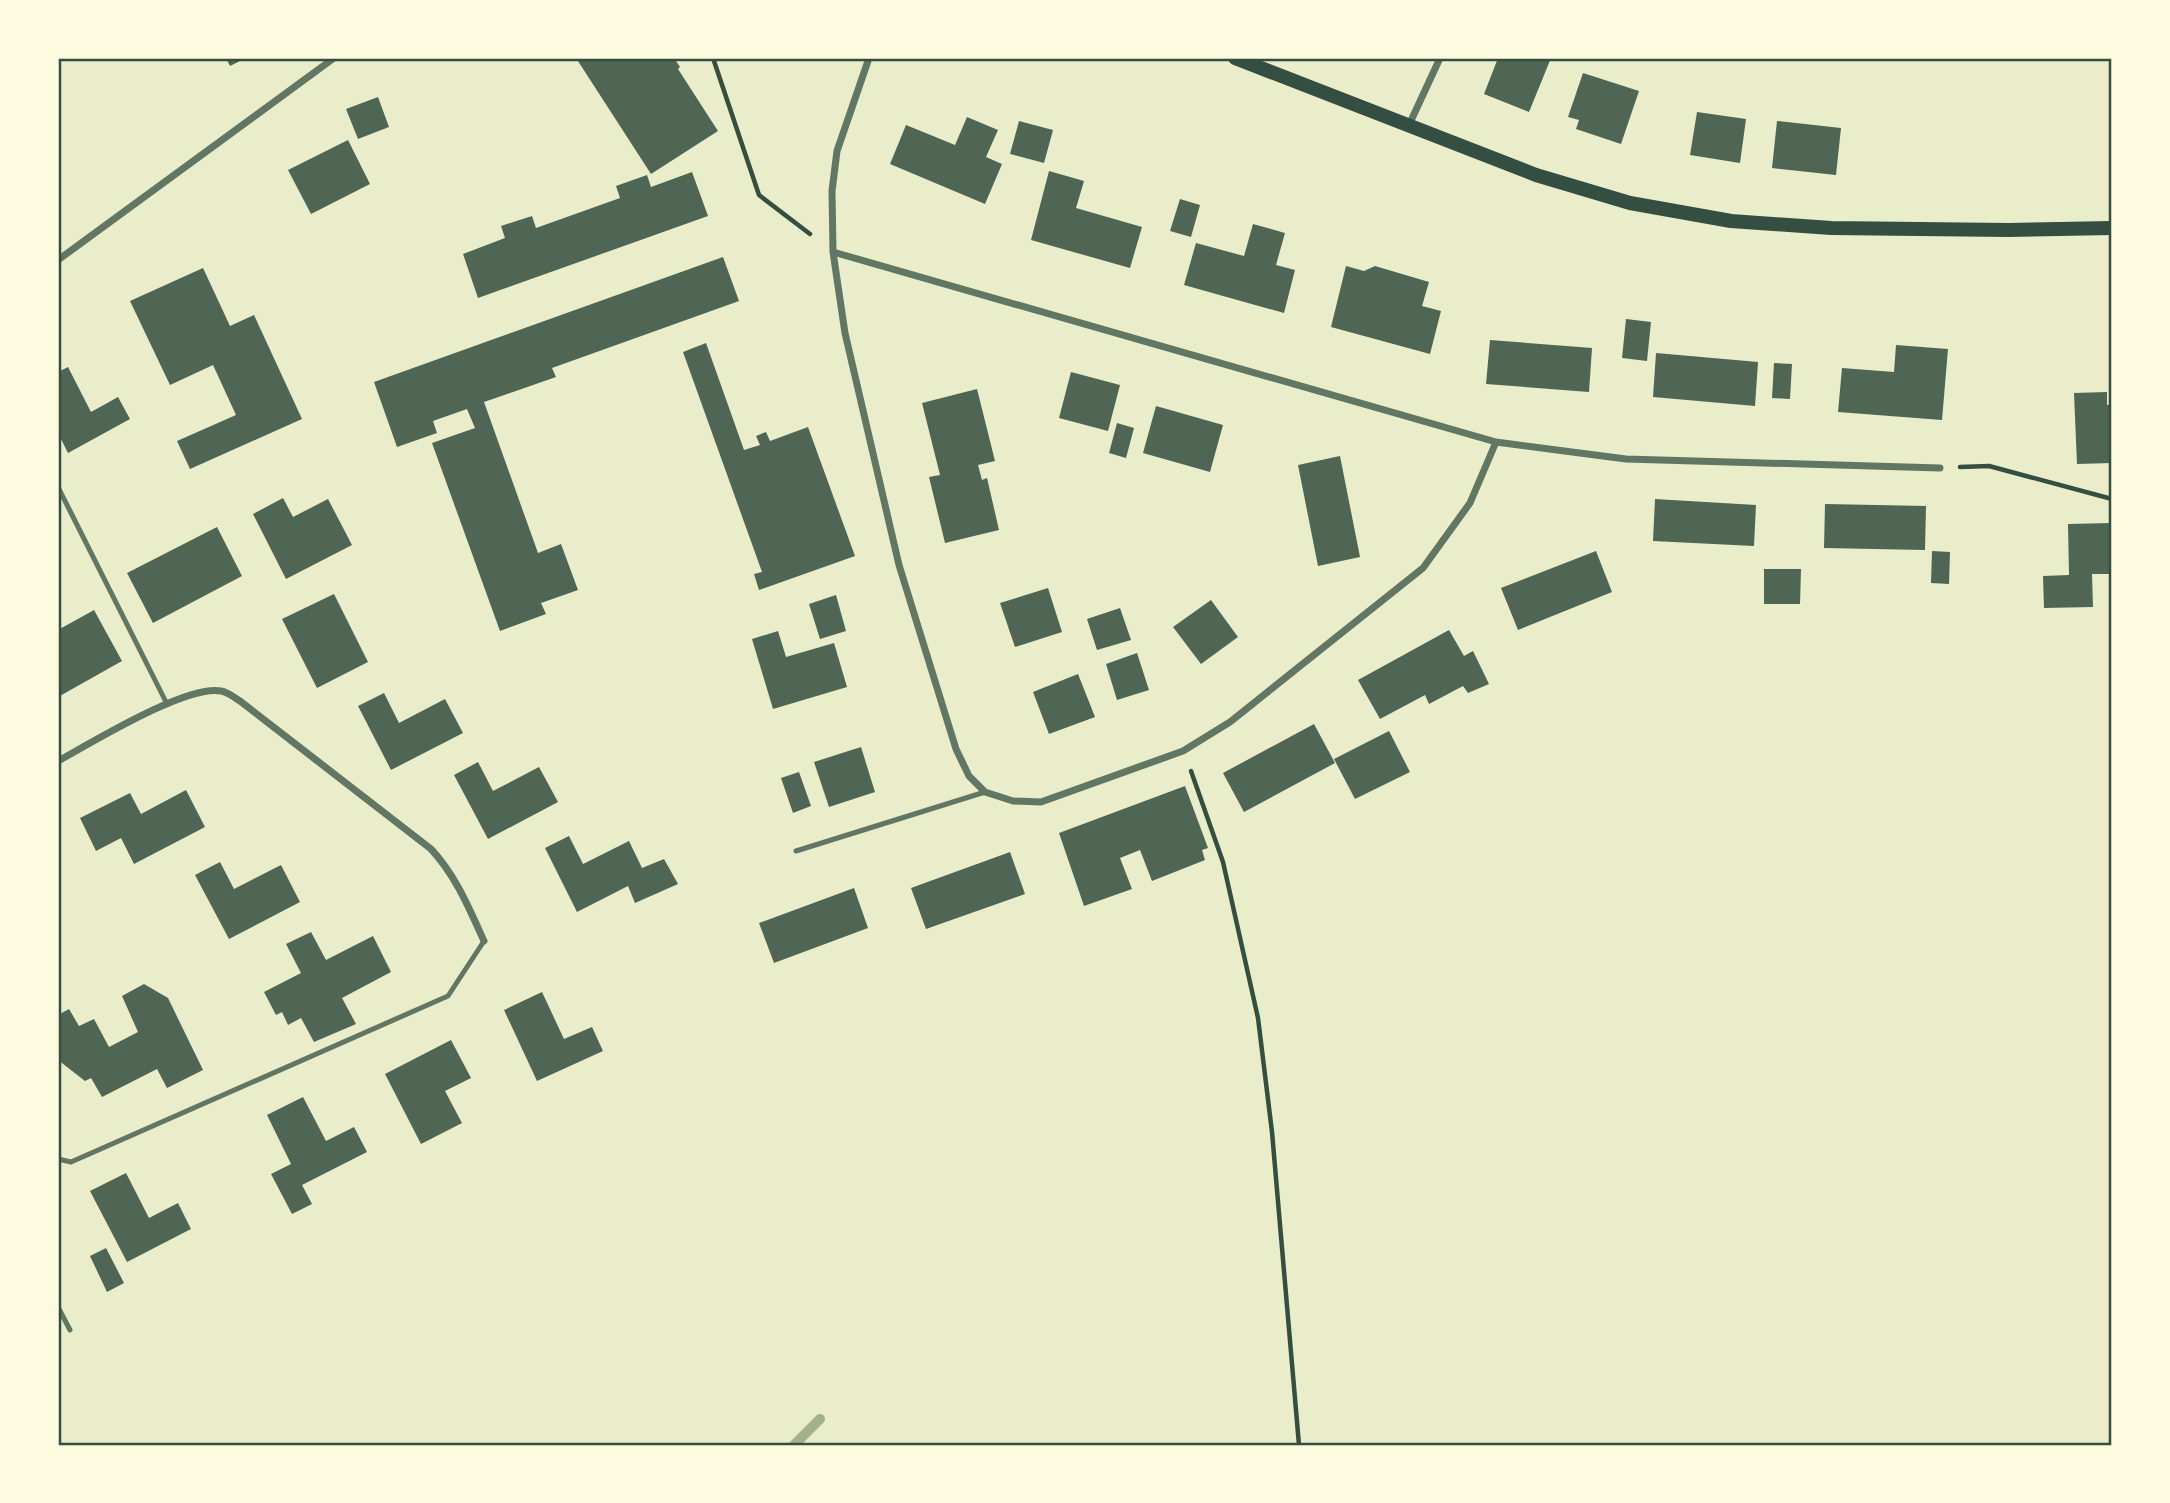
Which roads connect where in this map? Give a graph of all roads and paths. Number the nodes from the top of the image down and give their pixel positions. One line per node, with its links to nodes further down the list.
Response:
1 (334, 58): 9 (street)
2 (713, 58): 8 (path)
3 (869, 58): 8 (street)
4 (1235, 58): 6 (main road)
5 (1440, 58): 6 (street)
6 (1409, 125): 7 (main road)
7 (2112, 228)
8 (833, 252): 10 (street); 17 (street)
9 (58, 260)
10 (1496, 442): 11 (street); 15 (street)
11 (1940, 468): 13 (path)
12 (58, 487): 14 (lane)
13 (2112, 499)
14 (167, 704): 16 (street); 19 (street)
15 (1183, 751): 17 (street); 23 (path)
16 (58, 761)
17 (985, 792): 18 (lane)
18 (796, 851)
19 (484, 941): 20 (lane)
20 (58, 1159)
21 (58, 1307): 22 (lane)
22 (70, 1330)
23 (1299, 1445)

